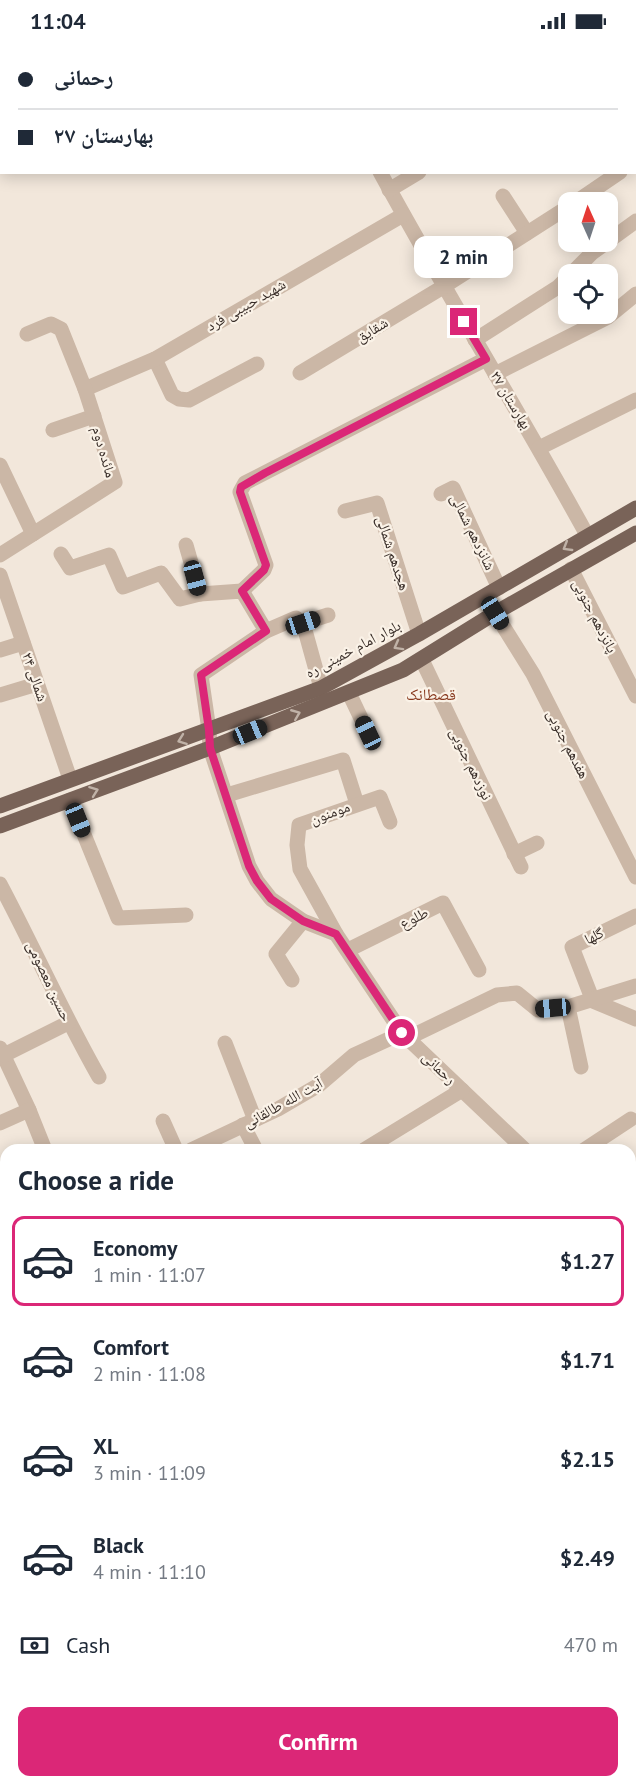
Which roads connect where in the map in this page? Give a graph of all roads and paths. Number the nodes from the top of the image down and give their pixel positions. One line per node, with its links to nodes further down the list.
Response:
1 (381, 174): 4 (street, بهارستان ۲۷)
2 (415, 174): 4 (street)
3 (617, 174): 5 (street)
4 (389, 189): 8 (street, بهارستان ۲۷)
5 (591, 192)
6 (502, 196): 10 (street)
7 (558, 213): 10 (street, شقایق)
8 (403, 215): 12 (street, بهارستان ۲۷); 17 (street, شهید حبیبی فرد)
9 (636, 221): 11 (street)
10 (527, 233): 12 (street, شقایق)
11 (581, 264)
12 (443, 287): 16 (street, بهارستان ۲۷); 20 (street, شقایق)
13 (558, 288): 16 (street)
14 (636, 294): 21 (street)
15 (27, 334): 22 (street, مائده دوم)
16 (475, 340): 18 (street, بهارستان ۲۷)
17 (155, 359): 19 (street); 22 (street, شهید حبیبی فرد)
18 (486, 359): 21 (street, بهارستان ۲۷); 40 (street)
19 (257, 364)
20 (300, 373)
21 (495, 374): 26 (street, بهارستان ۲۷)
22 (85, 388): 24 (street, مائده دوم)
23 (636, 400): 26 (street)
24 (94, 416): 25 (street); 32 (street, مائده دوم)
25 (53, 430)
26 (539, 448): 33 (street, بهارستان ۲۷)
27 (0, 465): 32 (street)
28 (441, 494): 39 (street, شانزدهم شمالی)
29 (636, 508): 33 (main road, بلوار امام خمینی ره)
30 (345, 511): 46 (street, هجدهم شمالی)
31 (636, 533): 37 (main road)
32 (33, 534): 36 (street, مائده دوم)
33 (587, 535): 39 (main road, بلوار امام خمینی ره, one-way to 39)
34 (186, 545): 41 (street)
35 (61, 554): 41 (street)
36 (0, 555)
37 (571, 569): 42 (main road); 54 (street, پانزدهم جنوبی)
38 (0, 575): 47 (street, ۲۴ شمالی)
39 (499, 588): 46 (main road, بلوار امام خمینی ره)
40 (242, 591): 41 (street); 45 (street)
41 (200, 594)
42 (495, 613): 49 (main road); 66 (street, هفدهم جنوبی)
43 (328, 615): 44 (street)
44 (303, 623): 45 (street); 51 (street)
45 (266, 631): 55 (street)
46 (418, 634): 51 (main road, بلوار امام خمینی ره, one-way to 51)
47 (23, 643): 48 (street); 50 (street, ۲۴ شمالی)
48 (0, 650)
49 (422, 660): 52 (main road); 65 (street, نوزدهم جنوبی)
50 (37, 684): 53 (street); 58 (street, ۲۴ شمالی)
51 (321, 688): 55 (main road, بلوار امام خمینی ره)
52 (349, 693): 56 (street); 57 (main road, one-way to 52)
53 (0, 695)
54 (636, 696)
55 (209, 730): 57 (street); 58 (main road, بلوار امام خمینی ره, one-way to 58)
56 (368, 733)
57 (210, 748): 59 (street); 60 (main road, one-way to 57)
58 (70, 780): 62 (main road, بلوار امام خمینی ره)
59 (227, 795): 61 (street); 70 (street)
60 (70, 800): 64 (main road); 68 (street)
61 (357, 804): 63 (street, مومنون); 71 (street, مومنون)
62 (0, 807)
63 (390, 822)
64 (0, 826)
65 (537, 843)
66 (636, 877)
67 (0, 884): 79 (street, حسین معصومی)
68 (186, 915)
69 (636, 916): 76 (street, گلها)
70 (303, 921): 71 (street); 74 (street)
71 (336, 934): 72 (street, رحمانی)
72 (348, 950): 73 (street, طلوع); 80 (street, رحمانی)
73 (479, 970)
74 (292, 980)
75 (636, 986): 76 (street)
76 (593, 1001): 77 (street); 78 (street)
77 (568, 1007): 80 (street, آیت الله طالقانی); 83 (street)
78 (636, 1019)
79 (68, 1023): 82 (street); 84 (street, حسین معصومی)
80 (405, 1036): 85 (street, رحمانی); 90 (street, آیت الله طالقانی)
81 (225, 1043): 90 (street)
82 (3, 1059): 86 (street)
83 (581, 1067)
84 (99, 1077)
85 (462, 1090): 95 (street); 96 (street, رحمانی)
86 (29, 1110): 89 (street); 91 (street)
87 (631, 1119): 97 (street)
88 (163, 1121): 92 (street)
89 (0, 1123)
90 (249, 1123): 93 (street, آیت الله طالقانی); 94 (street)
91 (43, 1144)
92 (173, 1144)
93 (206, 1144)
94 (254, 1144)
95 (374, 1144)
96 (513, 1144)
97 (593, 1144)

